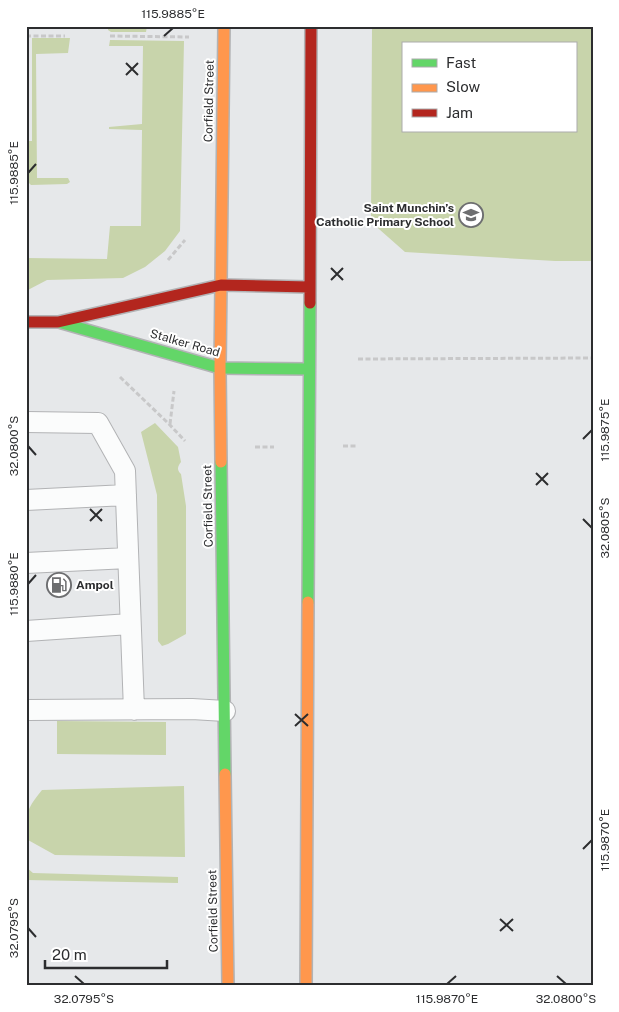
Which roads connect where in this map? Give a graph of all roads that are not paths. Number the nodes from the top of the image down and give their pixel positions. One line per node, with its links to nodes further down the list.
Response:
1 (224, 26): 3 (main road, Corfield Street)
2 (311, 26): 4 (main road)
3 (220, 286): 4 (main road, Stalker Road); 6 (main road, Stalker Road); 7 (main road, Corfield Street)
4 (309, 287): 8 (main road)
5 (26, 322): 6 (main road, Stalker Road)
6 (58, 322): 7 (main road, Stalker Road)
7 (220, 368): 8 (main road, Stalker Road); 18 (main road, Corfield Street)
8 (309, 369): 20 (main road)
9 (26, 422): 10 (lane)
10 (126, 495): 11 (lane); 12 (lane)
11 (26, 500)
12 (128, 558): 13 (lane); 14 (lane)
13 (26, 563)
14 (130, 624): 15 (lane); 17 (lane)
15 (26, 631)
16 (26, 710): 17 (lane)
17 (134, 710): 18 (lane)
18 (224, 711): 19 (main road, Corfield Street)
19 (228, 986)
20 (306, 986)

